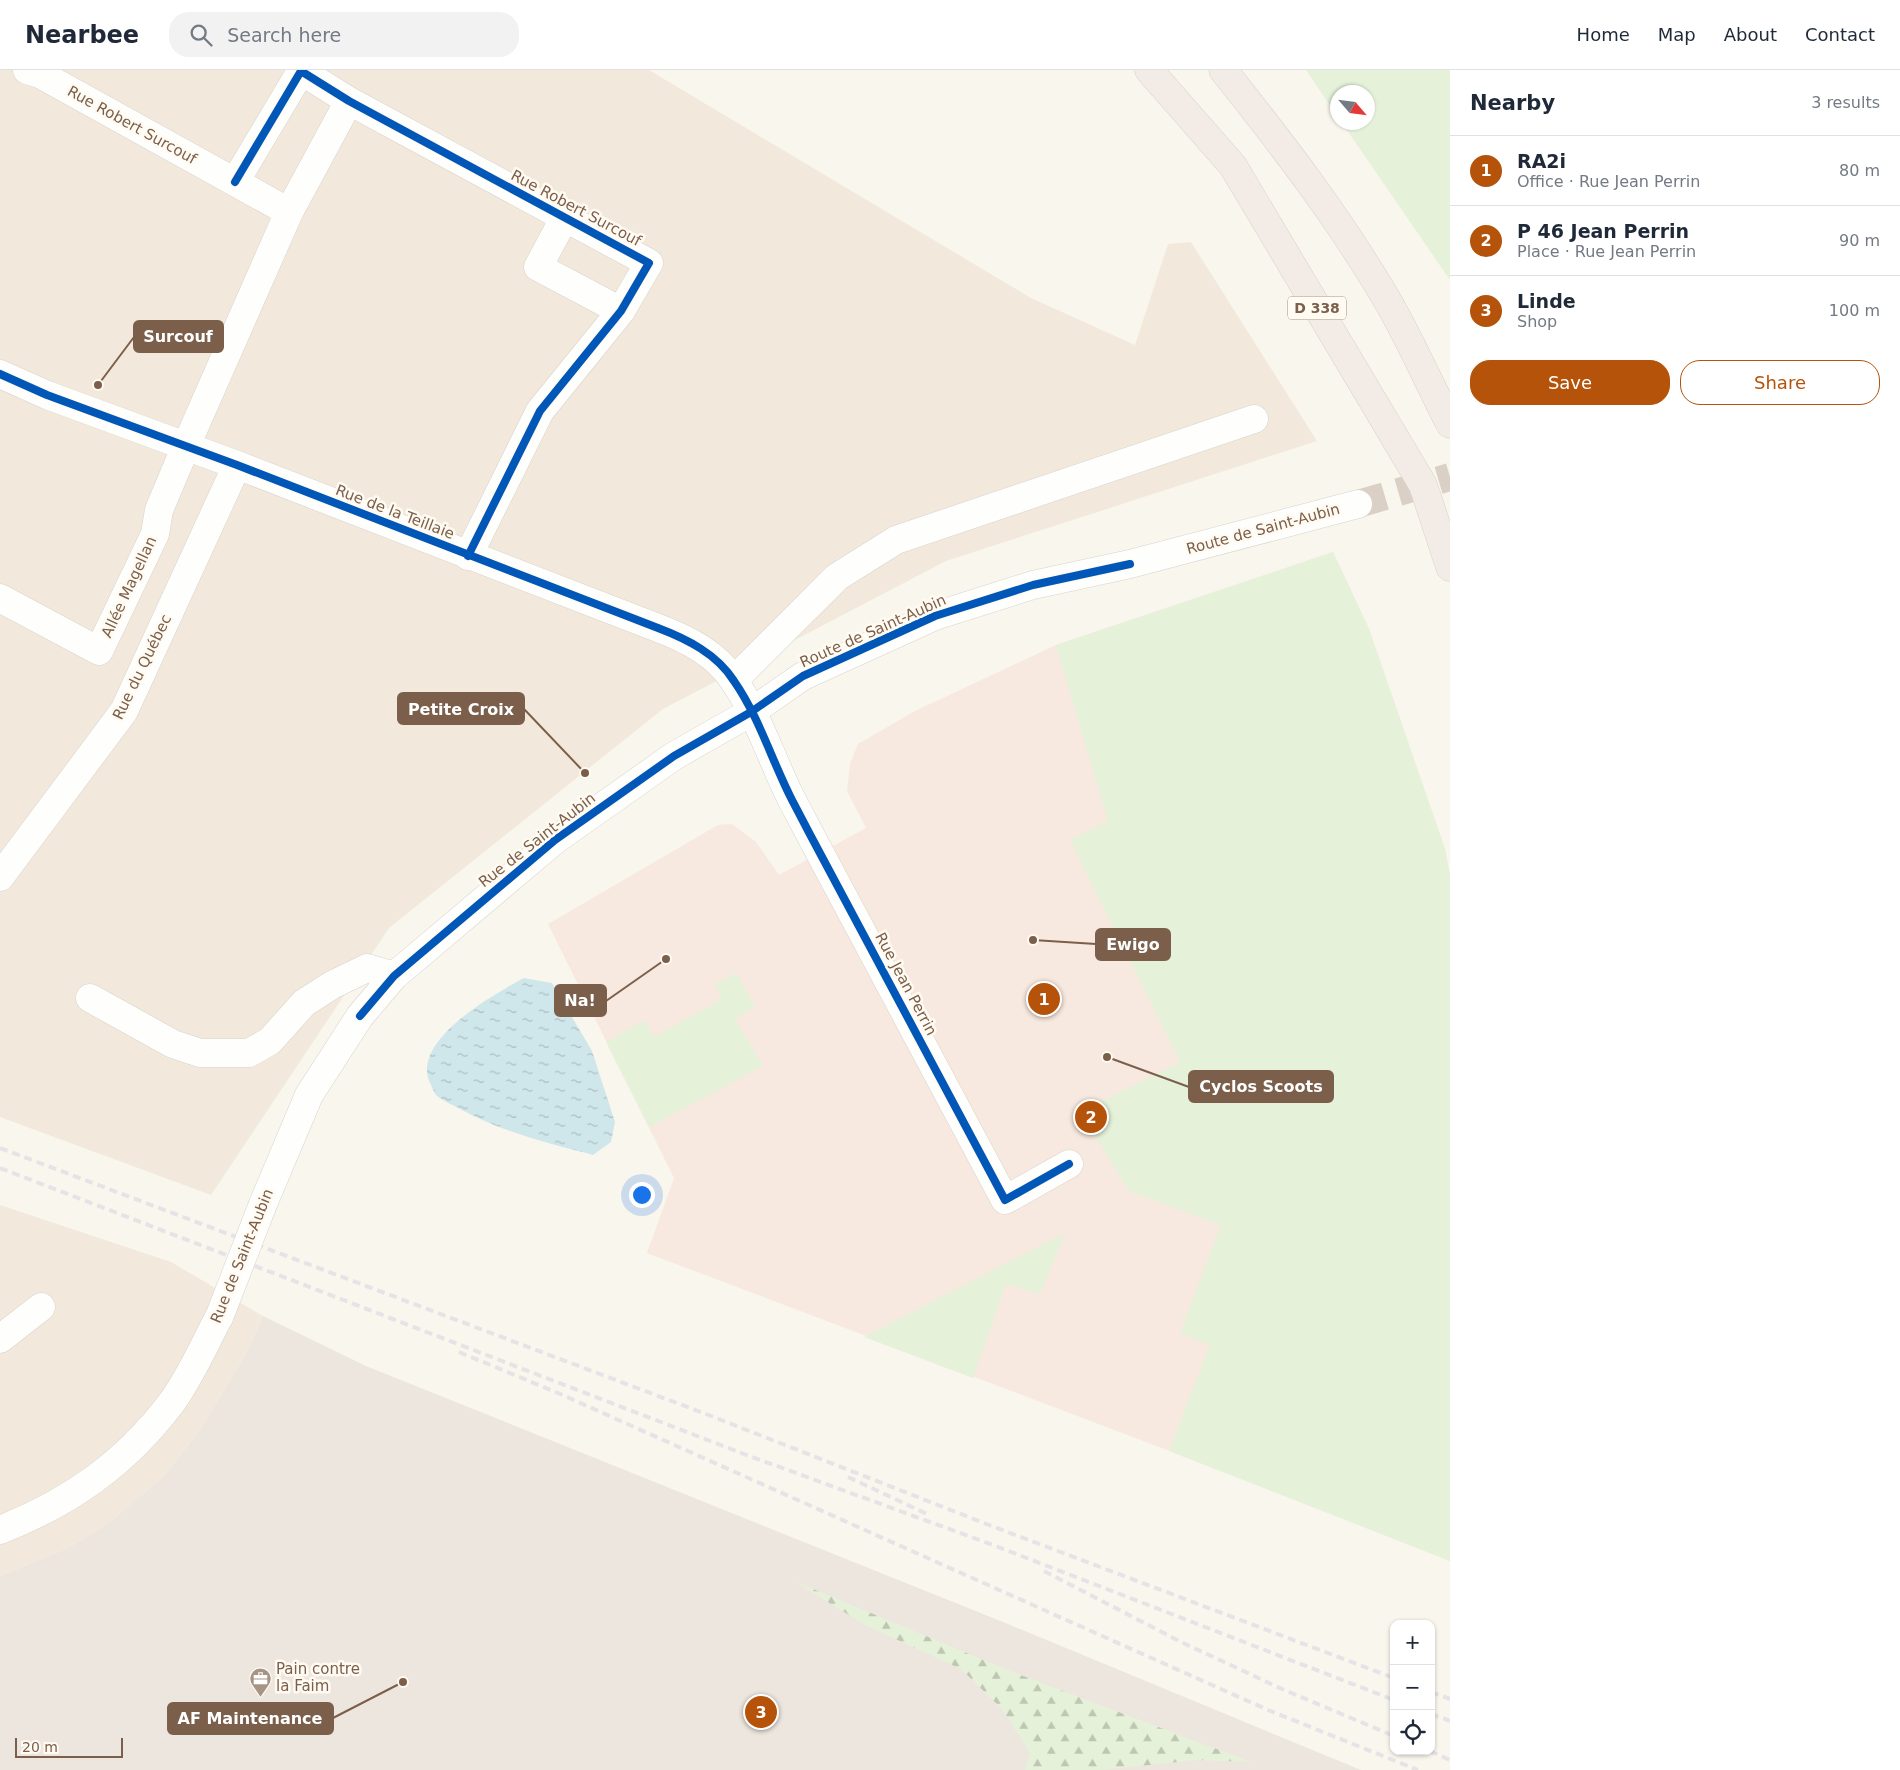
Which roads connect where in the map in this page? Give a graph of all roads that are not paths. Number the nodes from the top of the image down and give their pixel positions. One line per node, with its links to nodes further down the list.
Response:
1 (27, 70): 5 (street, Rue Robert Surcouf)
2 (1149, 70): 16 (highway, D 338)
3 (1223, 70): 11 (highway)
4 (349, 101): 5 (street, Rue Robert Surcouf); 6 (street); 7 (street, Rue Robert Surcouf)
5 (236, 182): 6 (street, Rue Robert Surcouf)
6 (289, 212): 12 (street)
7 (564, 217): 8 (street, Rue Robert Surcouf); 8 (street, Rue Robert Surcouf)
8 (621, 310): 15 (street, Rue Robert Surcouf)
9 (0, 374): 12 (street, Rue de la Teillaie)
10 (1254, 419): 18 (street)
11 (1450, 424)
12 (186, 446): 13 (street, Rue de la Teillaie); 17 (street, Allée Magellan)
13 (237, 465): 15 (street, Rue de la Teillaie); 20 (street, Rue du Québec)
14 (1358, 504): 19 (street, Route de Saint-Aubin)
15 (468, 556): 18 (street, Rue de la Teillaie)
16 (1450, 567)
17 (0, 598)
18 (734, 680): 19 (street, Rue de la Teillaie)
19 (752, 712): 21 (street, Rue de Saint-Aubin); 23 (street, Rue Jean Perrin)
20 (0, 877)
21 (394, 976): 22 (street); 26 (street, Rue de Saint-Aubin, bridge)
22 (90, 998)
23 (1069, 1164)
24 (41, 1307): 25 (street)
25 (0, 1339)
26 (0, 1530)

